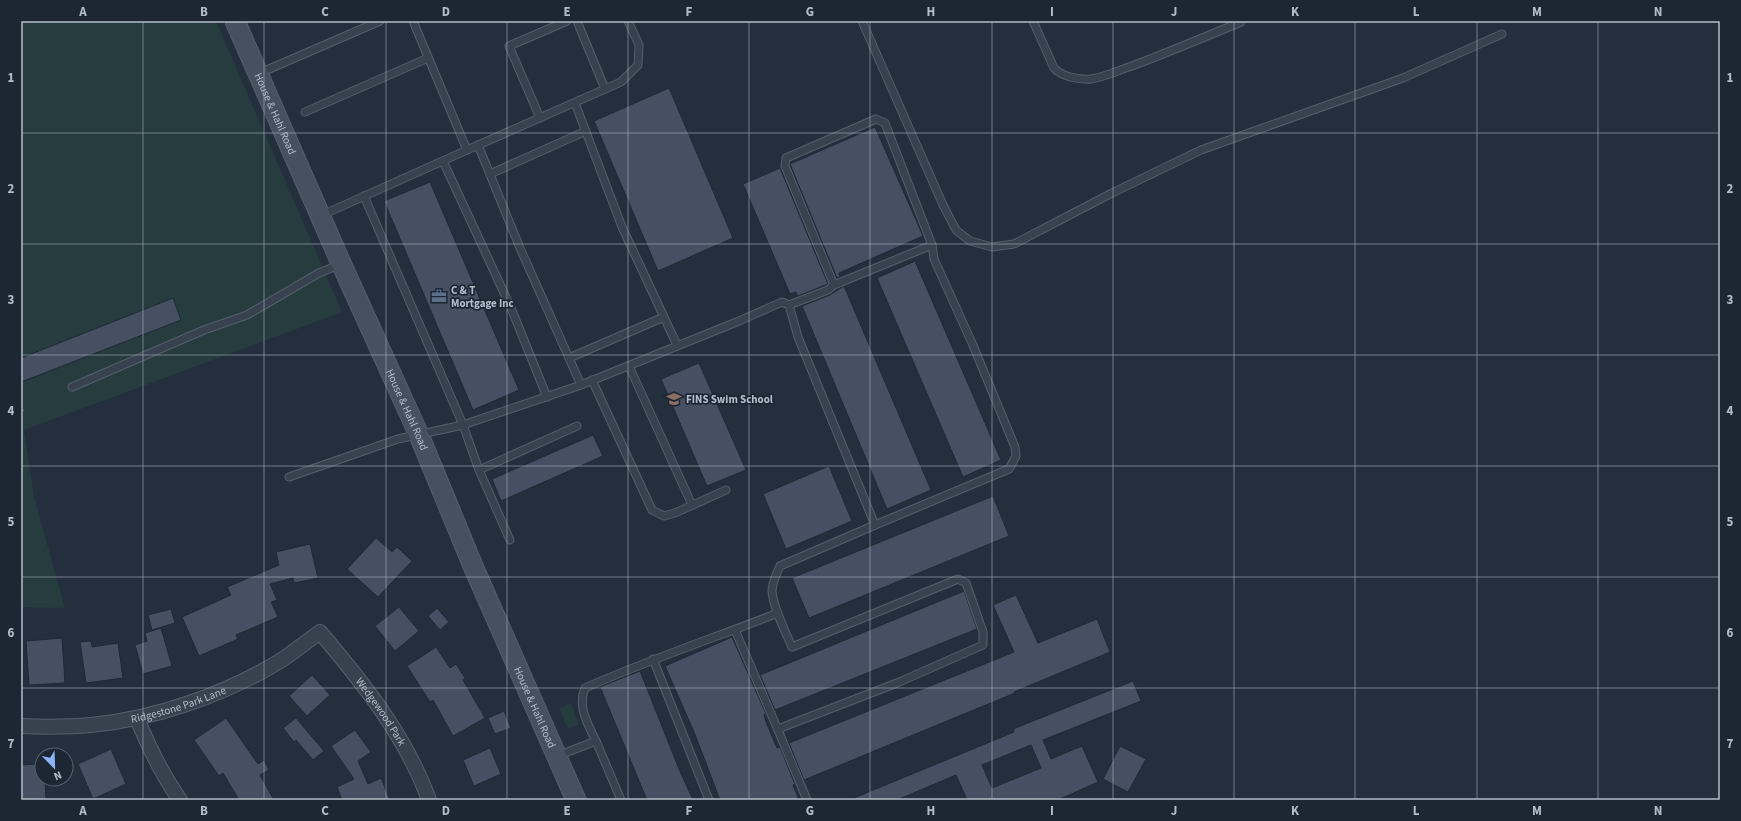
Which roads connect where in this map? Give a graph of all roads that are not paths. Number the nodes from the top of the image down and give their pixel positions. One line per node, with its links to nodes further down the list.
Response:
1 (235, 21): 12 (street, House & Hahl Road)
2 (380, 21): 12 (lane)
3 (412, 21): 11 (lane)
4 (567, 21): 16 (lane)
5 (577, 21): 13 (lane)
6 (628, 21): 13 (lane)
7 (862, 21): 10 (lane)
8 (1033, 21): 9 (lane)
9 (1241, 21)
10 (1502, 34)
11 (428, 58): 15 (lane); 19 (lane)
12 (258, 74): 23 (street, House & Hahl Road)
13 (605, 89): 14 (lane)
14 (575, 103): 16 (lane); 17 (lane)
15 (305, 112)
16 (540, 118): 18 (lane)
17 (586, 131): 21 (lane); 28 (lane)
18 (478, 145): 19 (lane); 21 (lane)
19 (467, 150): 20 (lane)
20 (443, 161): 22 (lane); 35 (lane)
21 (490, 174): 30 (lane)
22 (364, 196): 23 (lane); 36 (lane)
23 (320, 217): 25 (street, House & Hahl Road)
24 (932, 245): 26 (lane); 26 (lane); 43 (lane)
25 (341, 263): 34 (lane); 38 (street, House & Hahl Road)
26 (834, 285): 27 (lane)
27 (789, 305): 29 (lane); 43 (lane)
28 (664, 317): 29 (lane); 30 (lane)
29 (677, 345): 31 (lane)
30 (569, 358): 33 (lane)
31 (629, 366): 32 (lane); 42 (lane)
32 (592, 380): 33 (lane); 42 (lane)
33 (581, 385): 35 (lane)
34 (72, 387)
35 (547, 397): 36 (lane)
36 (463, 425): 38 (lane); 39 (lane)
37 (577, 426): 39 (lane)
38 (419, 435): 40 (lane); 53 (street, House & Hahl Road)
39 (479, 470): 44 (lane)
40 (289, 477)
41 (726, 490): 42 (lane)
42 (692, 505)
43 (875, 525): 45 (lane)
44 (510, 540)
45 (778, 613): 46 (lane); 51 (lane)
46 (736, 630): 48 (lane); 51 (lane)
47 (320, 632): 49 (street, Ridgestone Park Lane); 55 (street, Wedgewood Park)
48 (653, 659): 52 (lane); 58 (lane)
49 (137, 718): 50 (street, Ridgestone Park Lane); 54 (street)
50 (21, 726)
51 (778, 730): 59 (lane)
52 (596, 741): 53 (lane); 57 (lane)
53 (557, 756): 56 (street, House & Hahl Road)
54 (180, 800)
55 (429, 800)
56 (576, 800)
57 (621, 800)
58 (709, 800)
59 (807, 800)

